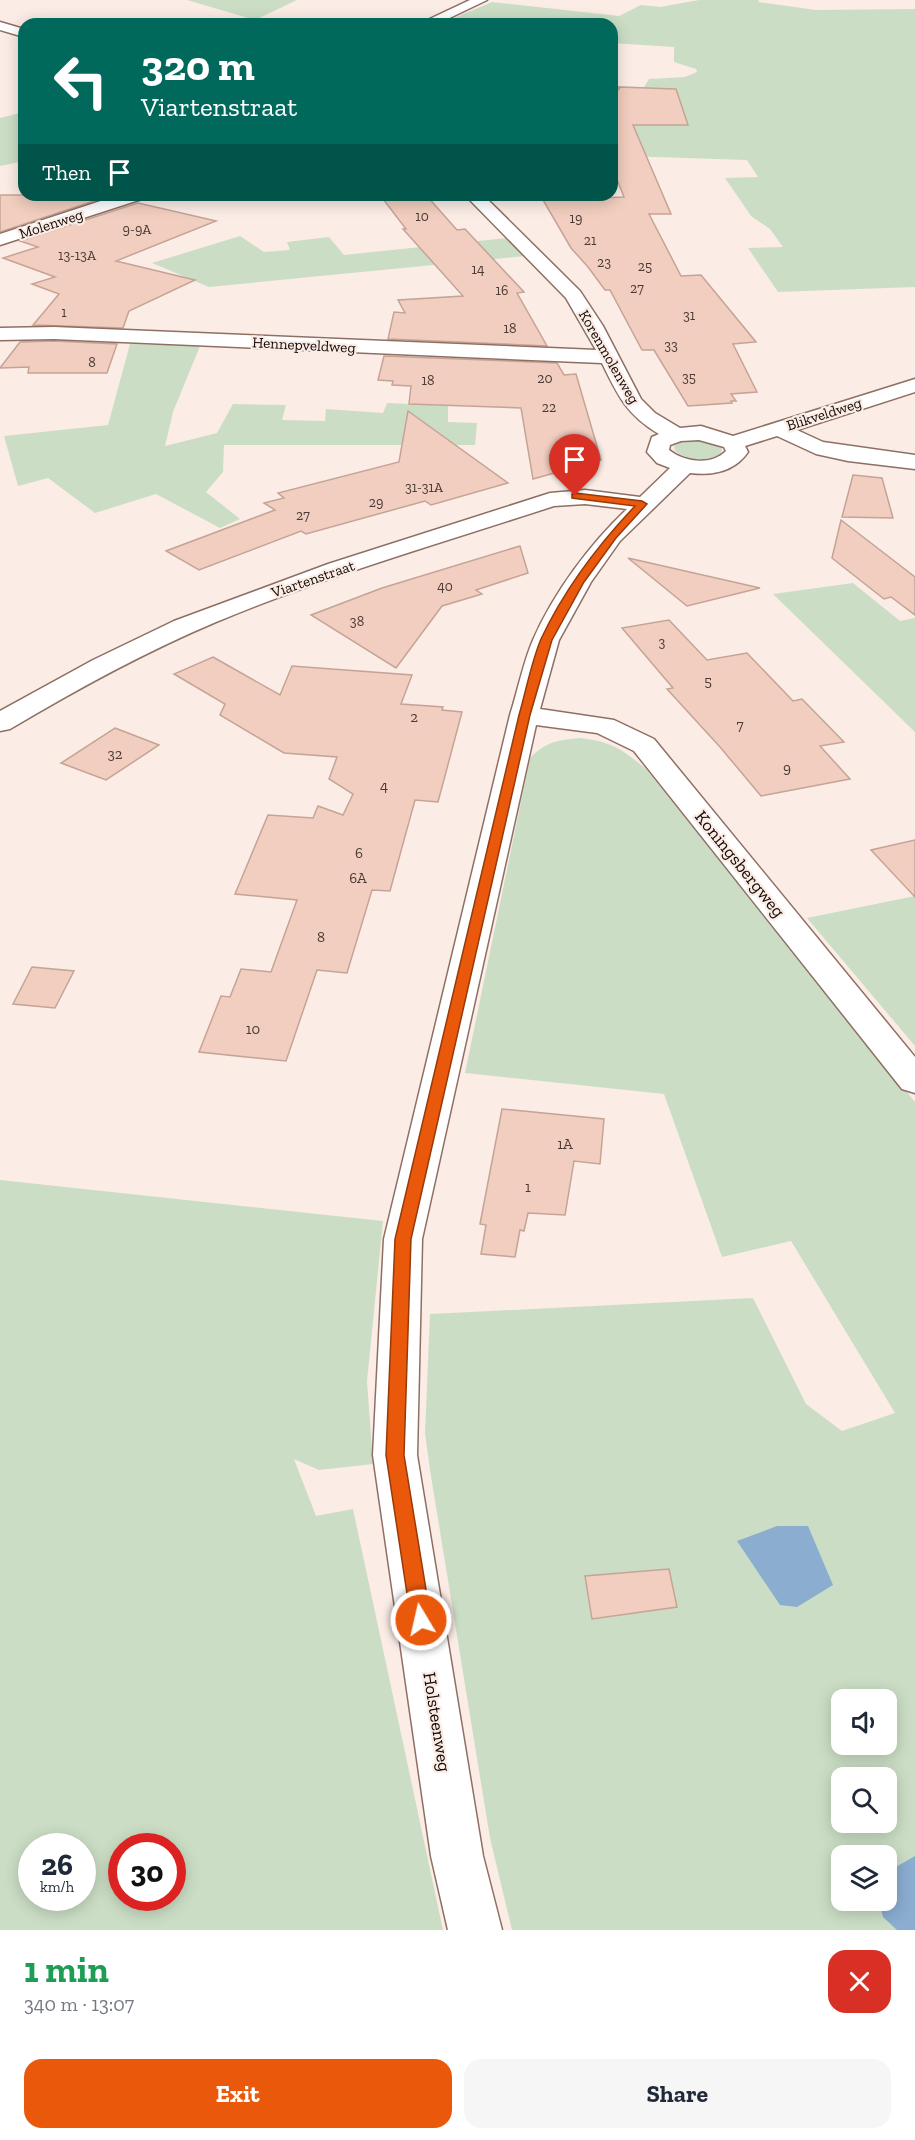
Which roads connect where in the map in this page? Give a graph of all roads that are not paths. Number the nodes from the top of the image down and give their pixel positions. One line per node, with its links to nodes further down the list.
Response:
1 (481, 0): 2 (street)
2 (440, 18)
3 (0, 26): 4 (street)
4 (18, 31)
5 (118, 201): 7 (street, Molenweg)
6 (479, 201): 9 (street, Korenmolenweg)
7 (0, 240)
8 (0, 334): 9 (street, Hennepveldweg)
9 (608, 357): 12 (street, Korenmolenweg)
10 (915, 385): 11 (street, Blikveldweg)
11 (779, 429): 13 (street, Blikveldweg); 14 (street)
12 (676, 435): 13 (street); 15 (street)
13 (733, 443): 15 (street)
14 (915, 462)
15 (686, 465): 16 (street, Holsteenweg)
16 (642, 504): 17 (street, Holsteenweg); 18 (street, Viartenstraat)
17 (524, 715): 19 (street, Koningsbergweg); 20 (street, Holsteenweg)
18 (1, 722)
19 (915, 1081)
20 (475, 1930)

